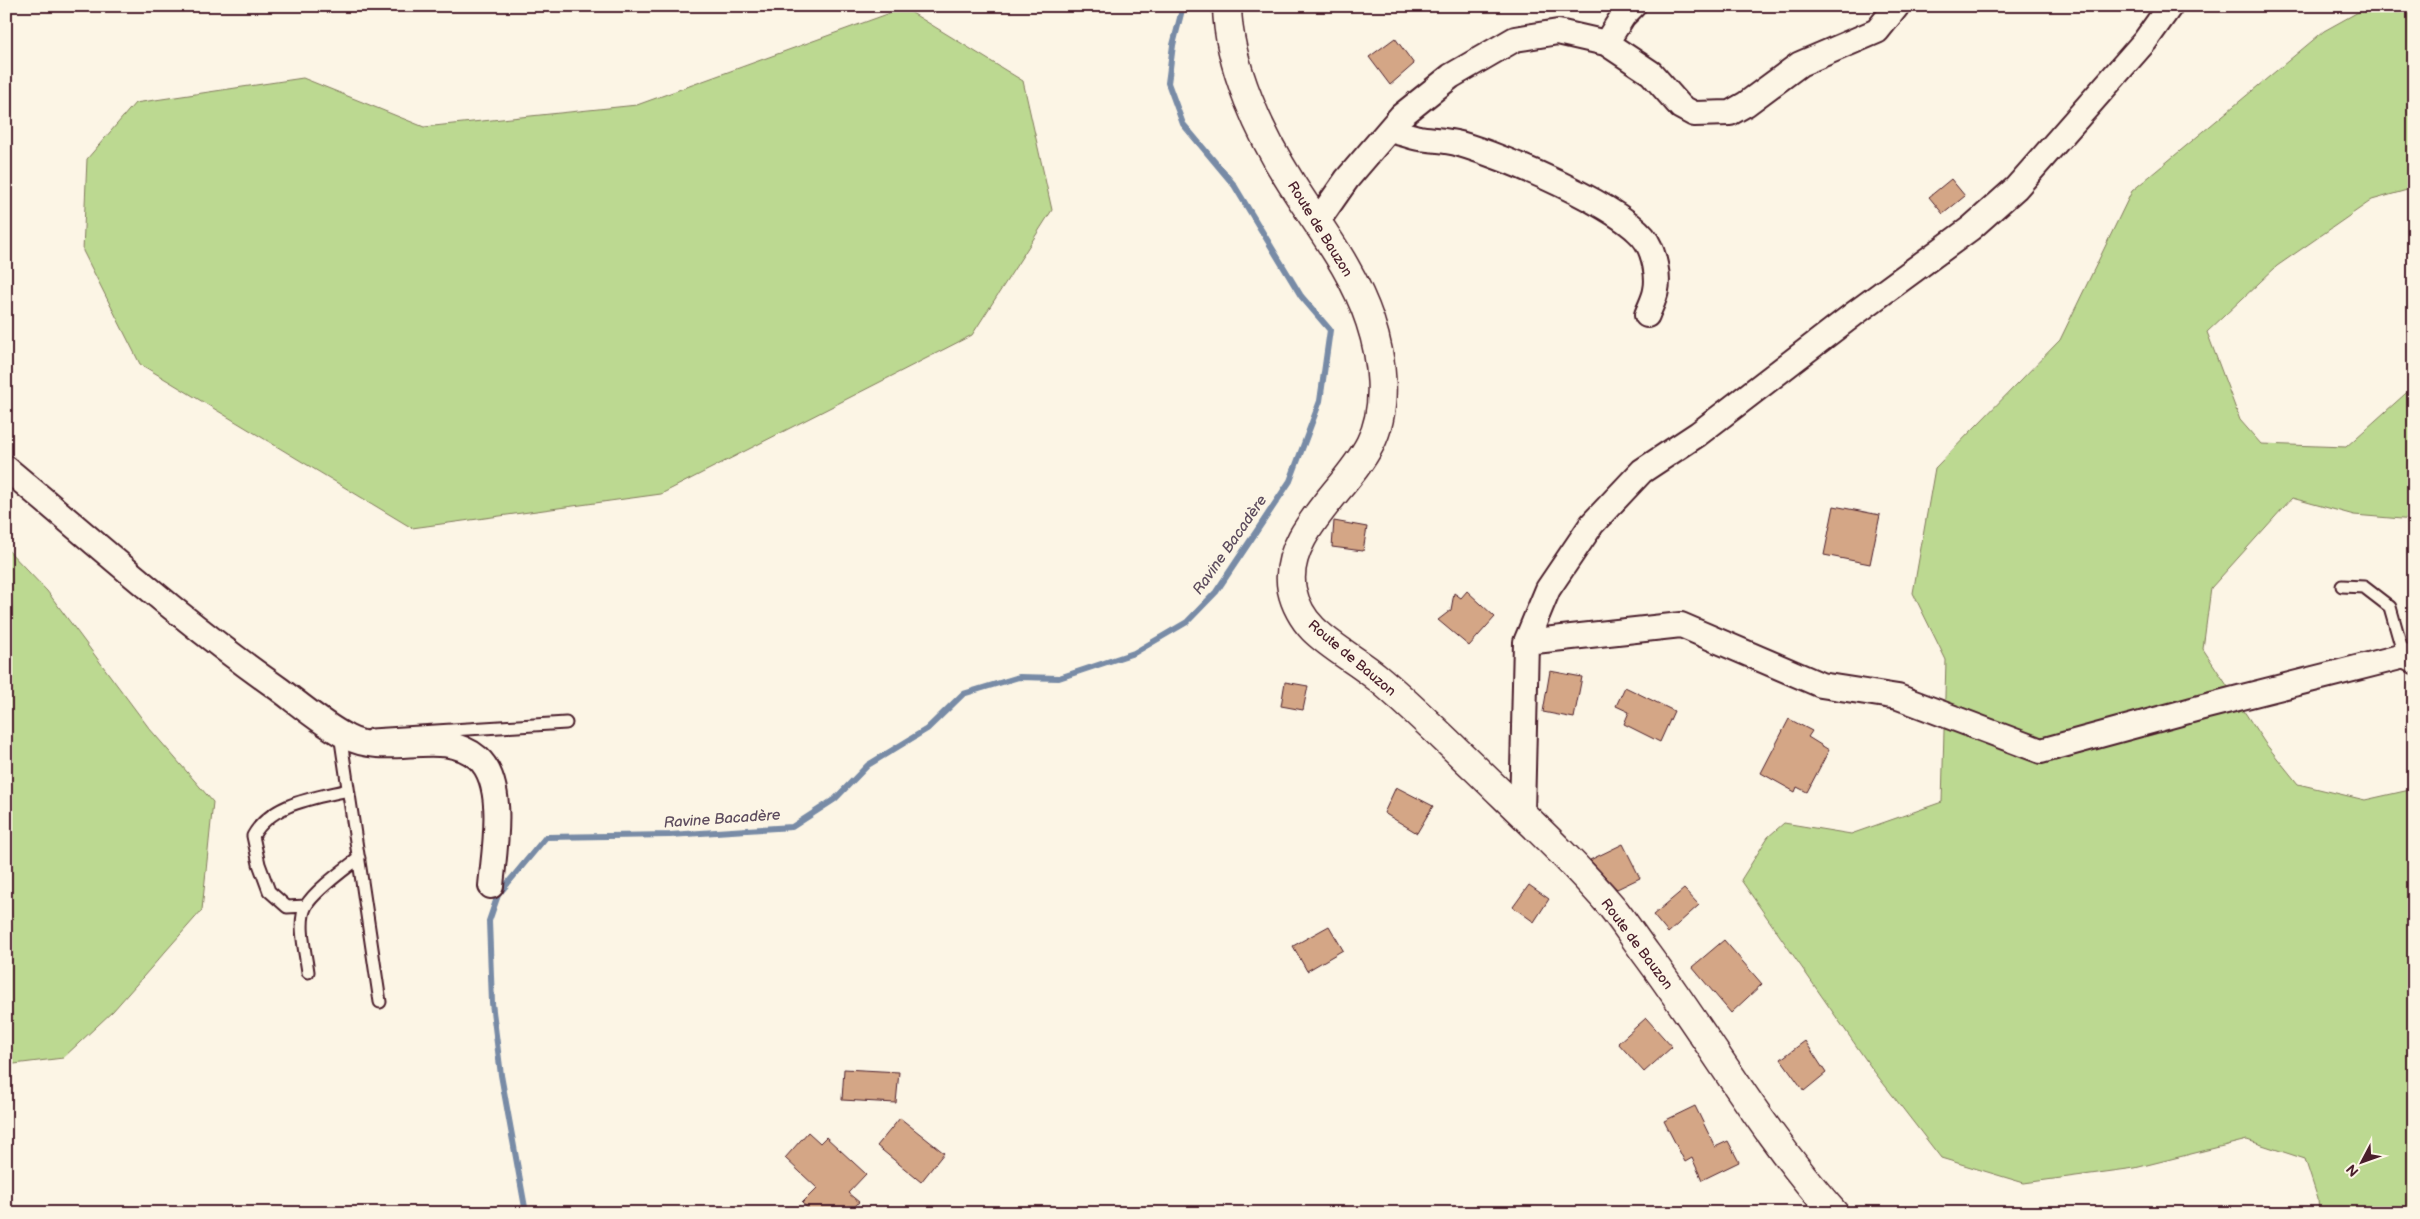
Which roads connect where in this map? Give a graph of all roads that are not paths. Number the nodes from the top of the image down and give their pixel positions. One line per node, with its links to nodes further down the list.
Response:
1 (1227, 6): 7 (street, Route de Bauzon)
2 (1633, 6): 5 (street)
3 (1897, 6): 5 (street)
4 (2170, 6): 11 (street)
5 (1606, 43): 6 (street)
6 (1390, 130): 7 (street); 8 (street)
7 (1317, 222): 16 (street, Route de Bauzon)
8 (1647, 315)
9 (6, 468): 14 (street)
10 (2342, 586): 12 (lane)
11 (1526, 642): 12 (street); 16 (street)
12 (2410, 658)
13 (566, 723): 14 (lane)
14 (343, 735): 15 (lane); 18 (street)
15 (348, 790): 17 (lane); 19 (lane)
16 (1522, 814): 22 (street, Route de Bauzon)
17 (358, 858): 19 (lane); 21 (lane)
18 (491, 886)
19 (306, 906): 20 (lane)
20 (308, 972)
21 (380, 1002)
22 (1834, 1213)

